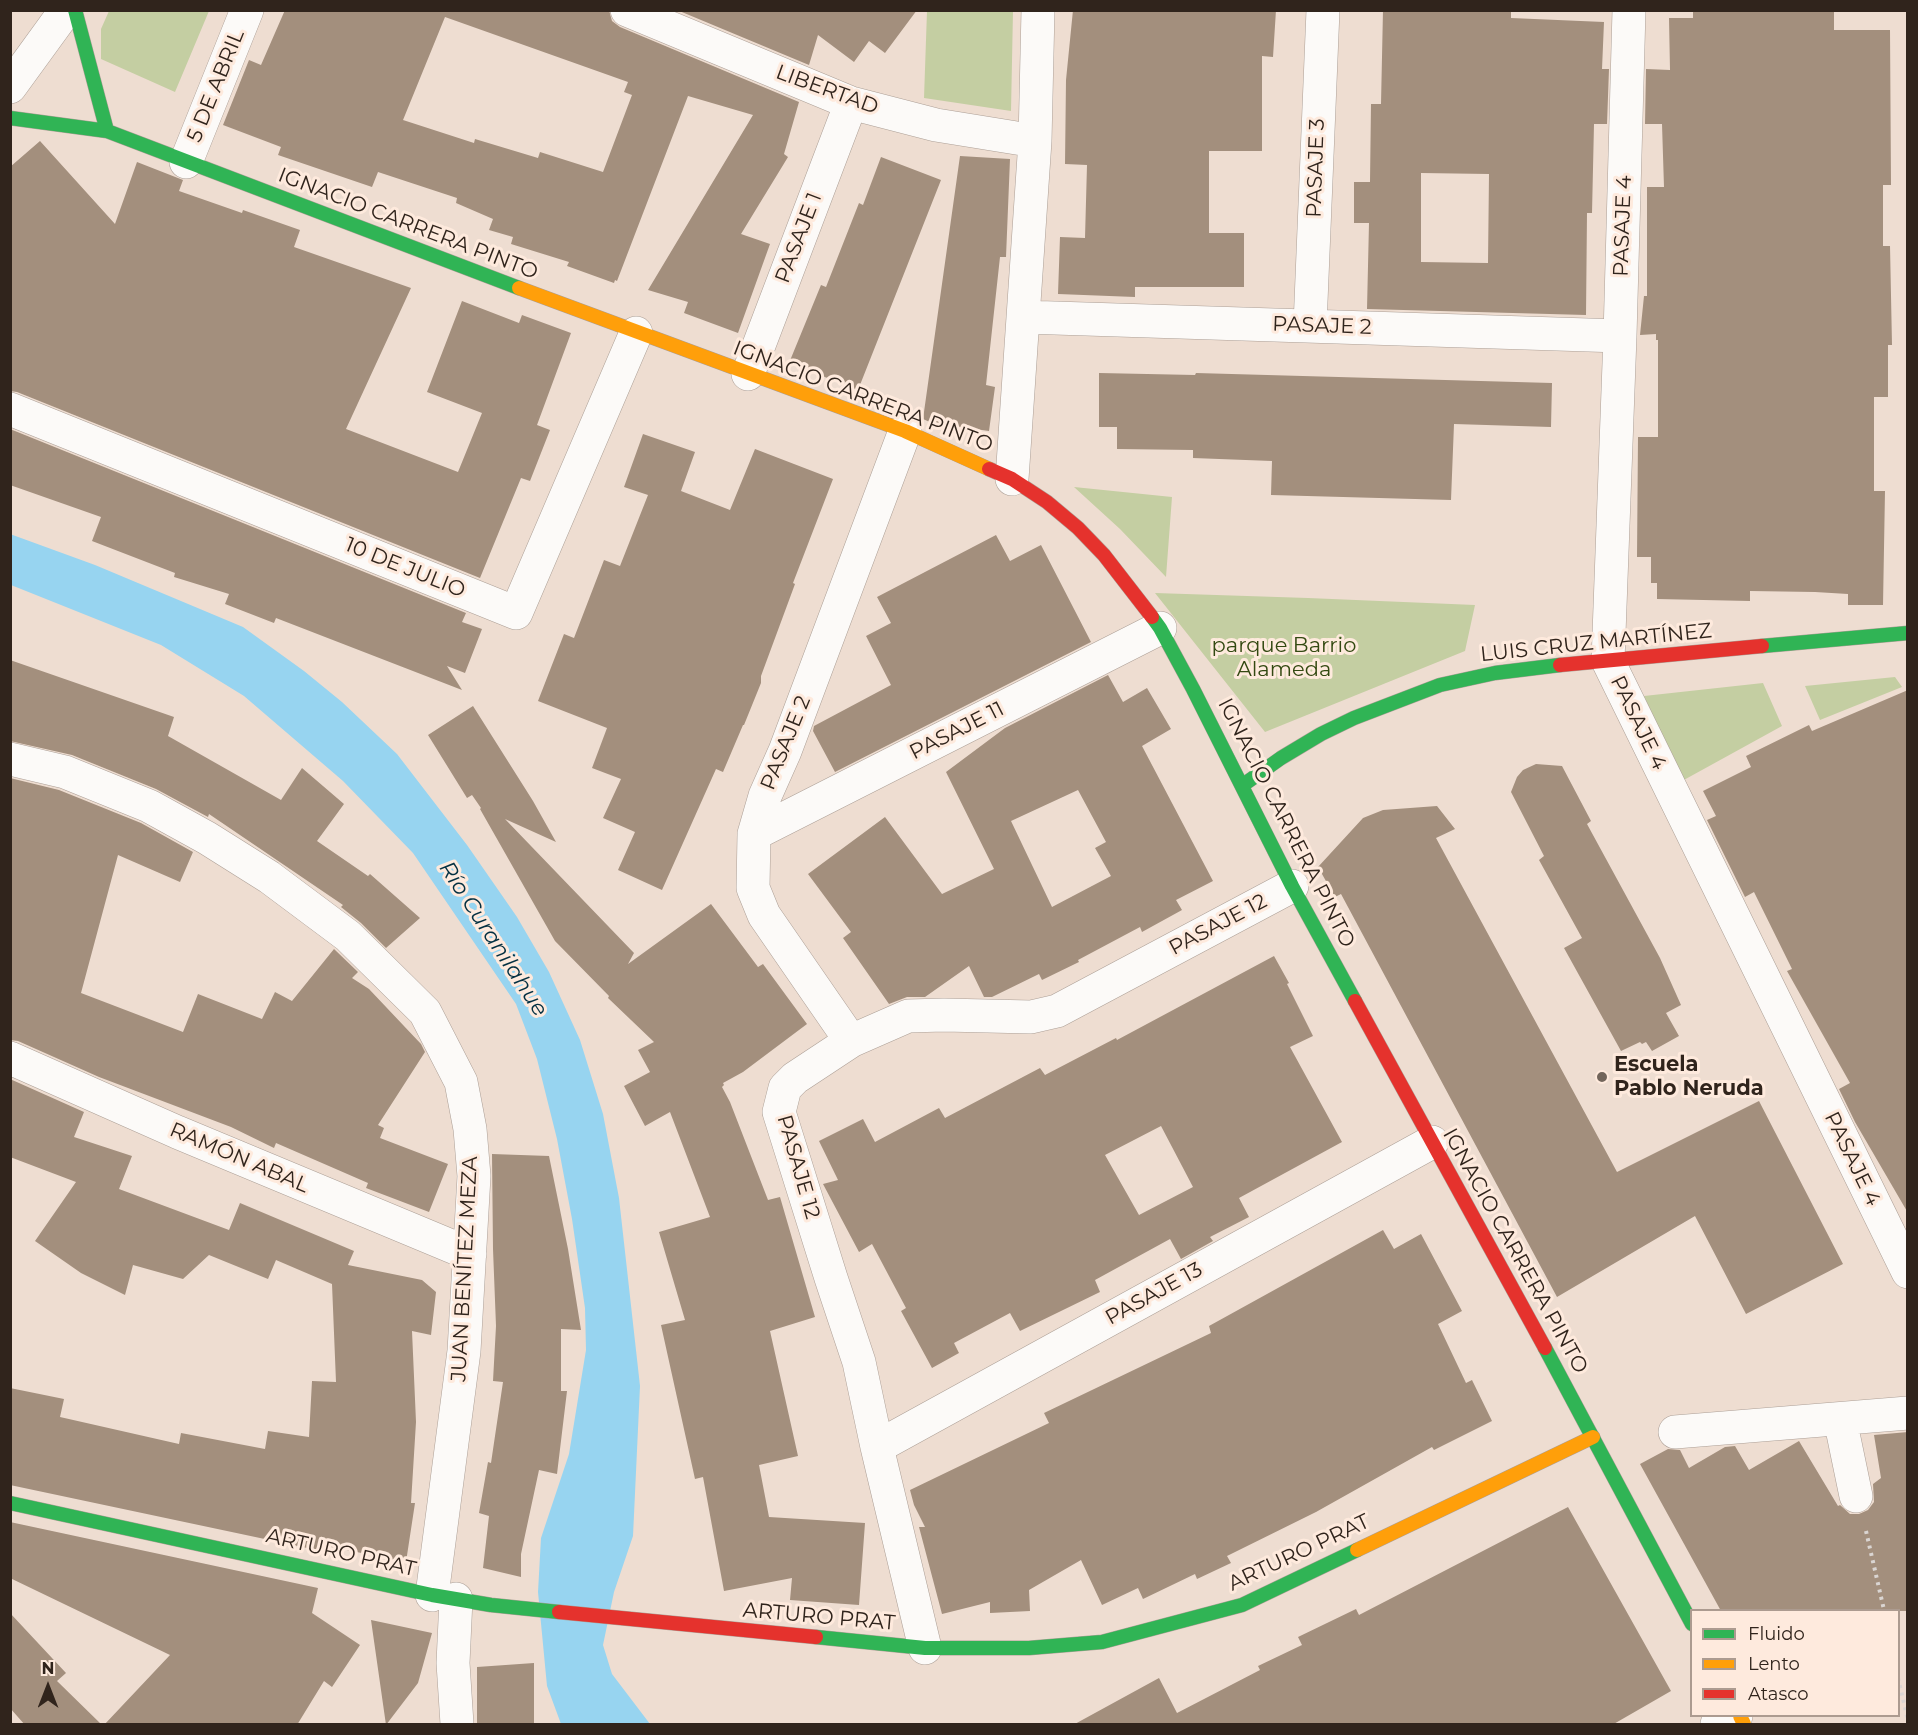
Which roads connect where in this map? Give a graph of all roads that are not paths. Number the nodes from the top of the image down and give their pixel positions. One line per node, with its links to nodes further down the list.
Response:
1 (66, 10): 8 (street)
2 (75, 10): 11 (street)
3 (247, 10): 13 (street, 5 DE ABRIL)
4 (627, 10): 9 (street, LIBERTAD)
5 (1038, 10): 12 (street)
6 (1323, 10): 15 (street, PASAJE 3)
7 (1629, 10): 17 (street, PASAJE 4)
8 (10, 87)
9 (851, 103): 12 (street, LIBERTAD); 18 (street, PASAJE 1)
10 (10, 118): 11 (street, IGNACIO CARRERA PINTO)
11 (108, 132): 13 (street, IGNACIO CARRERA PINTO)
12 (1035, 141): 14 (street)
13 (186, 162): 16 (street, IGNACIO CARRERA PINTO)
14 (1023, 317): 15 (street, PASAJE 2); 21 (street)
15 (1310, 326): 17 (street, PASAJE 2)
16 (636, 333): 18 (street, IGNACIO CARRERA PINTO); 19 (street, 10 DE JULIO)
17 (1620, 336): 24 (street, PASAJE 4)
18 (748, 374): 20 (street, IGNACIO CARRERA PINTO)
19 (10, 410)
20 (904, 431): 21 (street, IGNACIO CARRERA PINTO); 27 (street, PASAJE 2)
21 (1012, 479): 22 (street, IGNACIO CARRERA PINTO)
22 (1160, 628): 26 (street, IGNACIO CARRERA PINTO); 27 (street, PASAJE 11)
23 (1908, 633): 24 (street, LUIS CRUZ MARTÍNEZ)
24 (1608, 661): 26 (street, LUIS CRUZ MARTÍNEZ); 33 (street, PASAJE 4)
25 (10, 759): 32 (street, JUAN BENÍTEZ MEZA)
26 (1243, 785): 28 (street, IGNACIO CARRERA PINTO)
27 (754, 834): 29 (street, PASAJE 2)
28 (1292, 886): 29 (street, PASAJE 12); 31 (street, IGNACIO CARRERA PINTO)
29 (851, 1041): 38 (street, PASAJE 12)
30 (10, 1058): 32 (street, RAMÓN ABAL)
31 (1432, 1142): 37 (street, IGNACIO CARRERA PINTO); 38 (street, PASAJE 13)
32 (470, 1254): 41 (street, JUAN BENÍTEZ MEZA)
33 (1908, 1272)
34 (1908, 1413): 35 (street)
35 (1840, 1419): 36 (street); 39 (street)
36 (1675, 1432)
37 (1593, 1437): 42 (street, IGNACIO CARRERA PINTO); 43 (street, ARTURO PRAT)
38 (877, 1447): 43 (street, PASAJE 12)
39 (1856, 1496)
40 (10, 1503): 41 (street, ARTURO PRAT)
41 (444, 1597): 43 (street, ARTURO PRAT); 45 (street, JUAN BENÍTEZ MEZA)
42 (1690, 1620)
43 (925, 1648)
44 (1736, 1717): 46 (street)
45 (457, 1725)
46 (1717, 1725)

